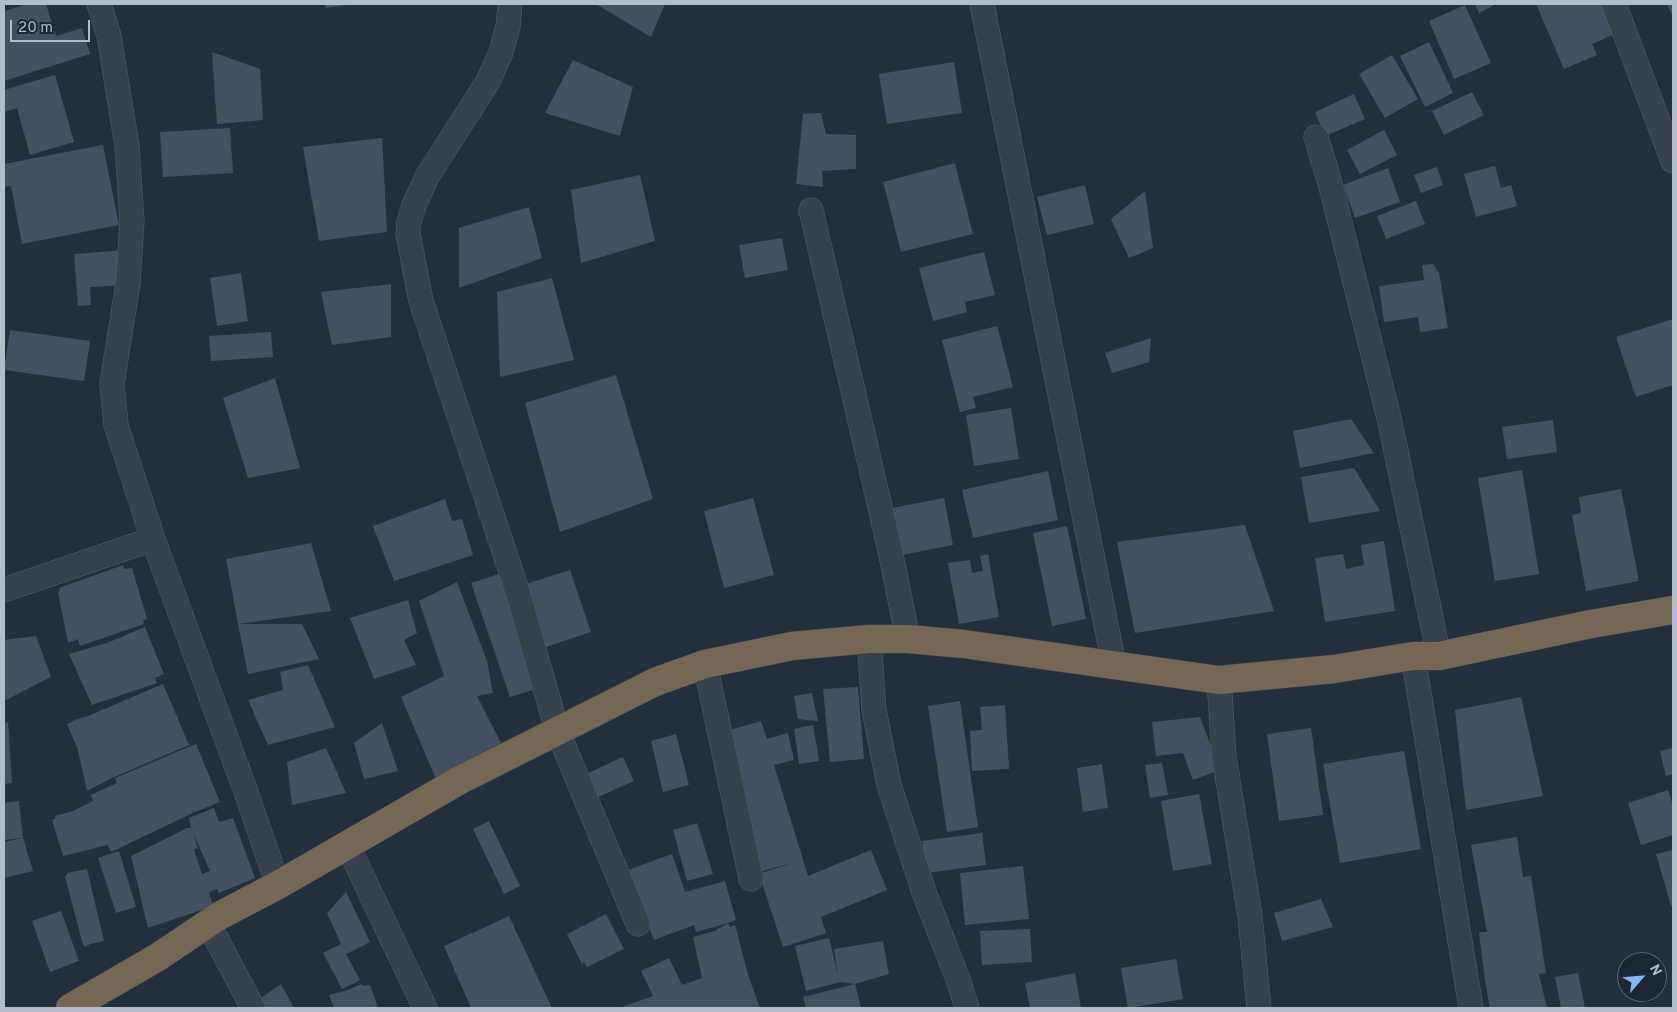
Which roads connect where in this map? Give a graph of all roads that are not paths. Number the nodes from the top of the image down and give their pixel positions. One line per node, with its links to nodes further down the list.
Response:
1 (99, 4): 8 (street)
2 (510, 4): 17 (street)
3 (982, 4): 15 (street)
4 (1614, 4): 6 (street)
5 (1316, 137): 13 (street)
6 (1673, 160)
7 (811, 210): 12 (street)
8 (153, 539): 9 (street); 20 (street)
9 (4, 590)
10 (1673, 610): 13 (highway)
11 (869, 639): 12 (highway); 14 (highway); 26 (street)
12 (908, 639): 15 (highway)
13 (1426, 656): 16 (highway); 28 (street)
14 (705, 664): 17 (highway); 19 (street)
15 (1114, 665): 16 (highway)
16 (1219, 680): 27 (street)
17 (557, 730): 18 (highway); 22 (street)
18 (347, 844): 20 (highway); 25 (street)
19 (751, 880)
20 (278, 885): 21 (highway)
21 (208, 923): 23 (highway); 24 (street)
22 (638, 924)
23 (72, 1008)
24 (254, 1008)
25 (426, 1008)
26 (968, 1008)
27 (1259, 1008)
28 (1470, 1008)

